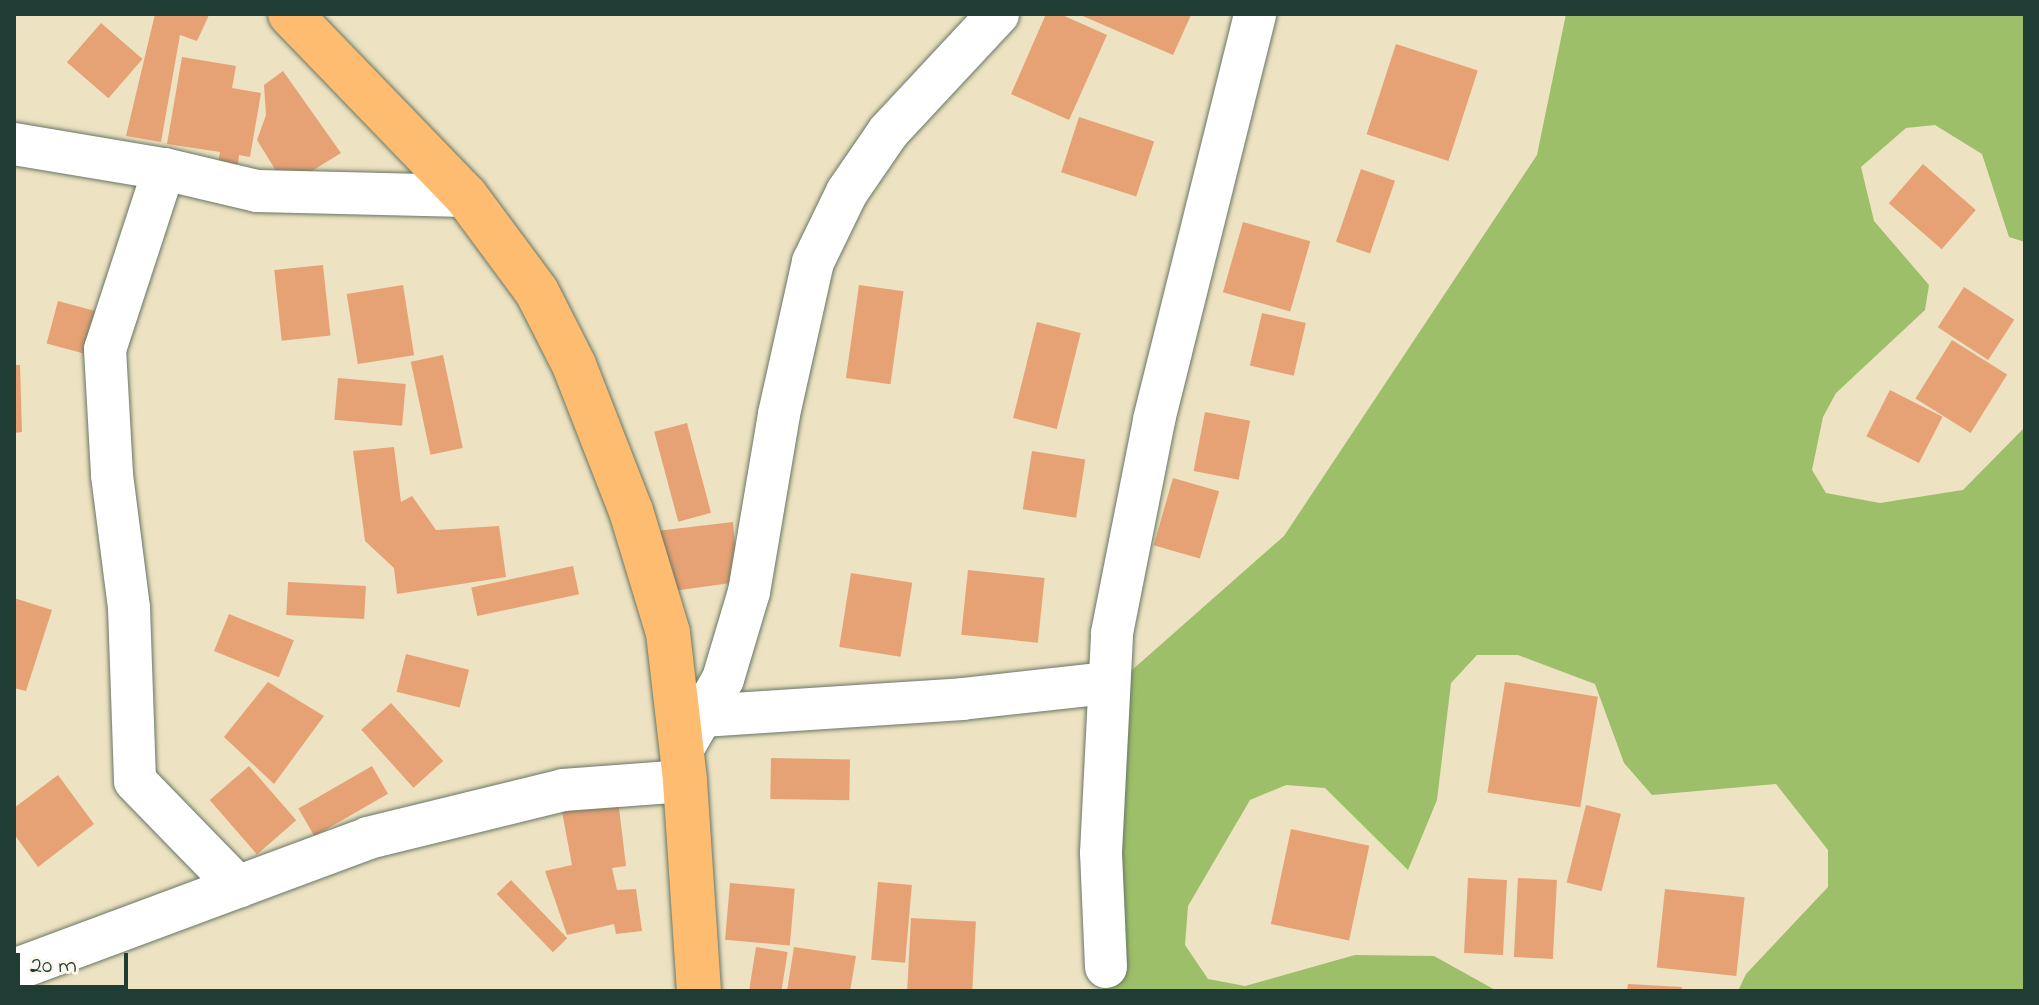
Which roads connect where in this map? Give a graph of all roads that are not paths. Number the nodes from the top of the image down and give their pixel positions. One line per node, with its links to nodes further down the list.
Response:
1 (998, 14): 8 (street)
2 (1255, 14): 7 (street)
3 (298, 17): 6 (main road)
4 (14, 144): 5 (street)
5 (164, 169): 6 (street); 9 (street)
6 (466, 196): 8 (main road)
7 (1106, 683): 8 (street); 10 (street)
8 (690, 749): 9 (street); 12 (main road)
9 (238, 887): 11 (street)
10 (1106, 967)
11 (14, 970)
12 (699, 991)

